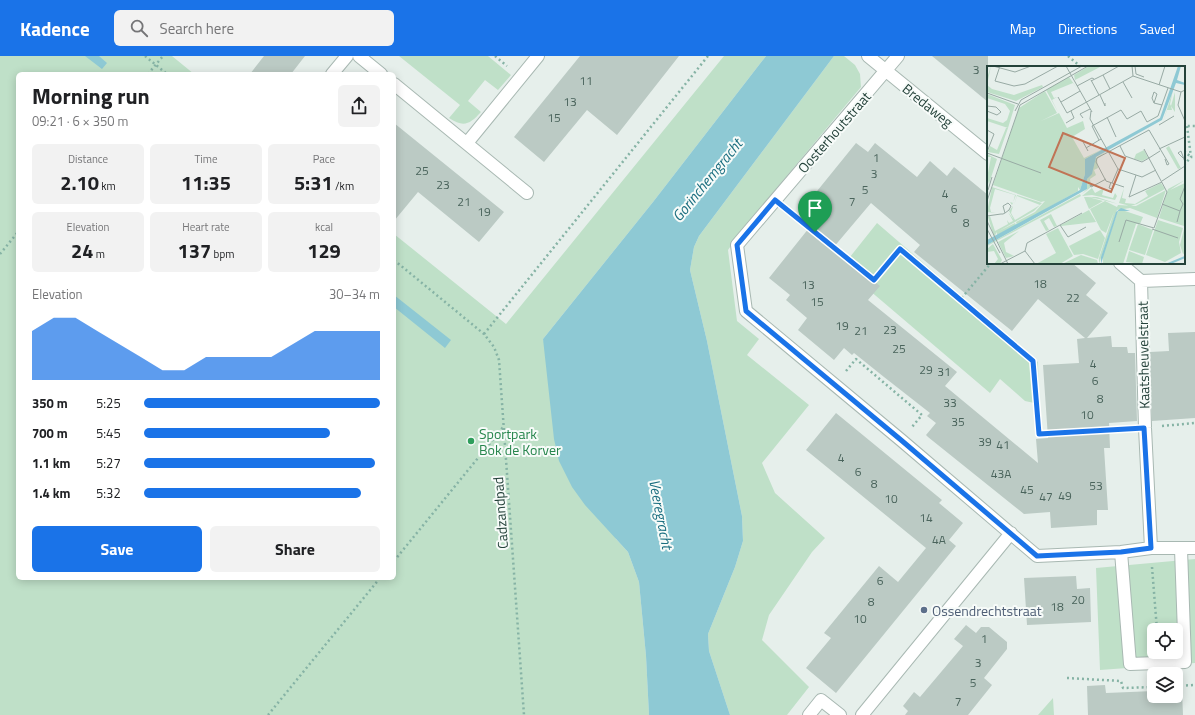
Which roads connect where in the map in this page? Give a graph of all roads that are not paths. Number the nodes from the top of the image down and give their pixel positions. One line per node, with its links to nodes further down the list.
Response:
1 (347, 56): 7 (street)
2 (359, 56): 8 (street)
3 (538, 56): 10 (street)
4 (868, 56): 6 (street, Bredaweg)
5 (898, 56): 6 (street, Oosterhoutstraat)
6 (886, 71): 11 (street, Bredaweg); 16 (street, Oosterhoutstraat)
7 (334, 72)
8 (379, 72)
9 (396, 86): 10 (street)
10 (467, 144): 12 (street)
11 (987, 153)
12 (526, 193)
13 (1121, 264): 15 (street)
14 (1195, 278): 15 (street)
15 (1141, 281): 17 (street, Kaatsheuvelstraat)
16 (1011, 533): 20 (street, Oosterhoutstraat); 23 (street)
17 (1151, 548): 19 (street, Oosterhoutstraat); 20 (street, Oosterhoutstraat)
18 (1195, 548): 19 (street, Oosterhoutstraat)
19 (1181, 549): 20 (street)
20 (1121, 552)
21 (809, 715): 22 (street)
22 (840, 715)
23 (862, 715)

